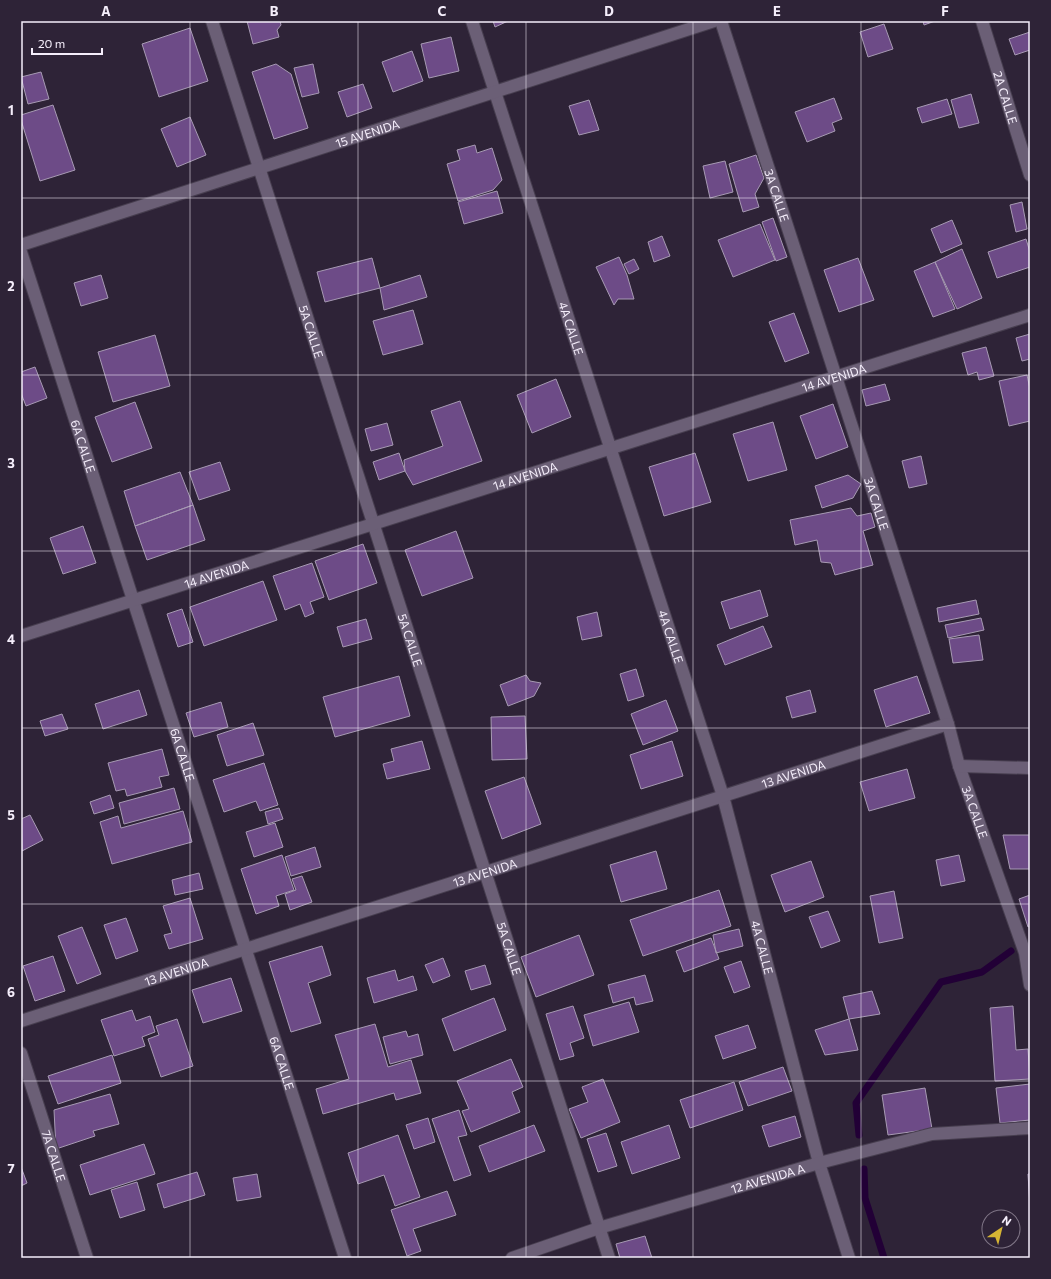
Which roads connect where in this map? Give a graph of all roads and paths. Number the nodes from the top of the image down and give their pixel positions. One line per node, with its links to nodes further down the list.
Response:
1 (212, 21): 7 (street, 5A CALLE)
2 (472, 21): 6 (street, 4A CALLE)
3 (714, 21): 6 (street, 15 AVENIDA)
4 (721, 21): 12 (street, 3A CALLE)
5 (982, 21): 8 (street, 2A CALLE)
6 (495, 92): 7 (street, 15 AVENIDA); 13 (street, 4A CALLE)
7 (259, 168): 9 (street, 15 AVENIDA); 14 (street, 5A CALLE)
8 (1030, 174)
9 (21, 245)
10 (21, 252): 15 (street, 6A CALLE)
11 (1030, 315): 12 (street, 14 AVENIDA)
12 (836, 377): 13 (street, 14 AVENIDA); 17 (street, 3A CALLE)
13 (611, 449): 14 (street, 14 AVENIDA); 20 (street, 4A CALLE)
14 (374, 524): 15 (street, 14 AVENIDA); 21 (street, 5A CALLE)
15 (133, 601): 16 (street, 14 AVENIDA); 22 (street, 6A CALLE)
16 (21, 636)
17 (948, 724): 18 (street, 3A CALLE); 20 (street, 13 AVENIDA)
18 (959, 766): 19 (street); 23 (street, 3A CALLE)
19 (1030, 768)
20 (723, 796): 21 (street, 13 AVENIDA); 27 (street, 4A CALLE)
21 (485, 872): 22 (street, 13 AVENIDA); 28 (street, 5A CALLE)
22 (245, 949): 24 (street, 13 AVENIDA); 30 (street, 6A CALLE)
23 (1030, 985)
24 (21, 1021)
25 (21, 1053): 29 (street, 7A CALLE)
26 (1030, 1128): 27 (street, 12 AVENIDA A)
27 (819, 1163): 28 (street, 12 AVENIDA A); 33 (street, 4A CALLE)
28 (599, 1228): 31 (street, 12 AVENIDA A); 32 (street, 5A CALLE)
29 (87, 1258)
30 (345, 1258)
31 (512, 1258)
32 (609, 1258)
33 (849, 1258)

